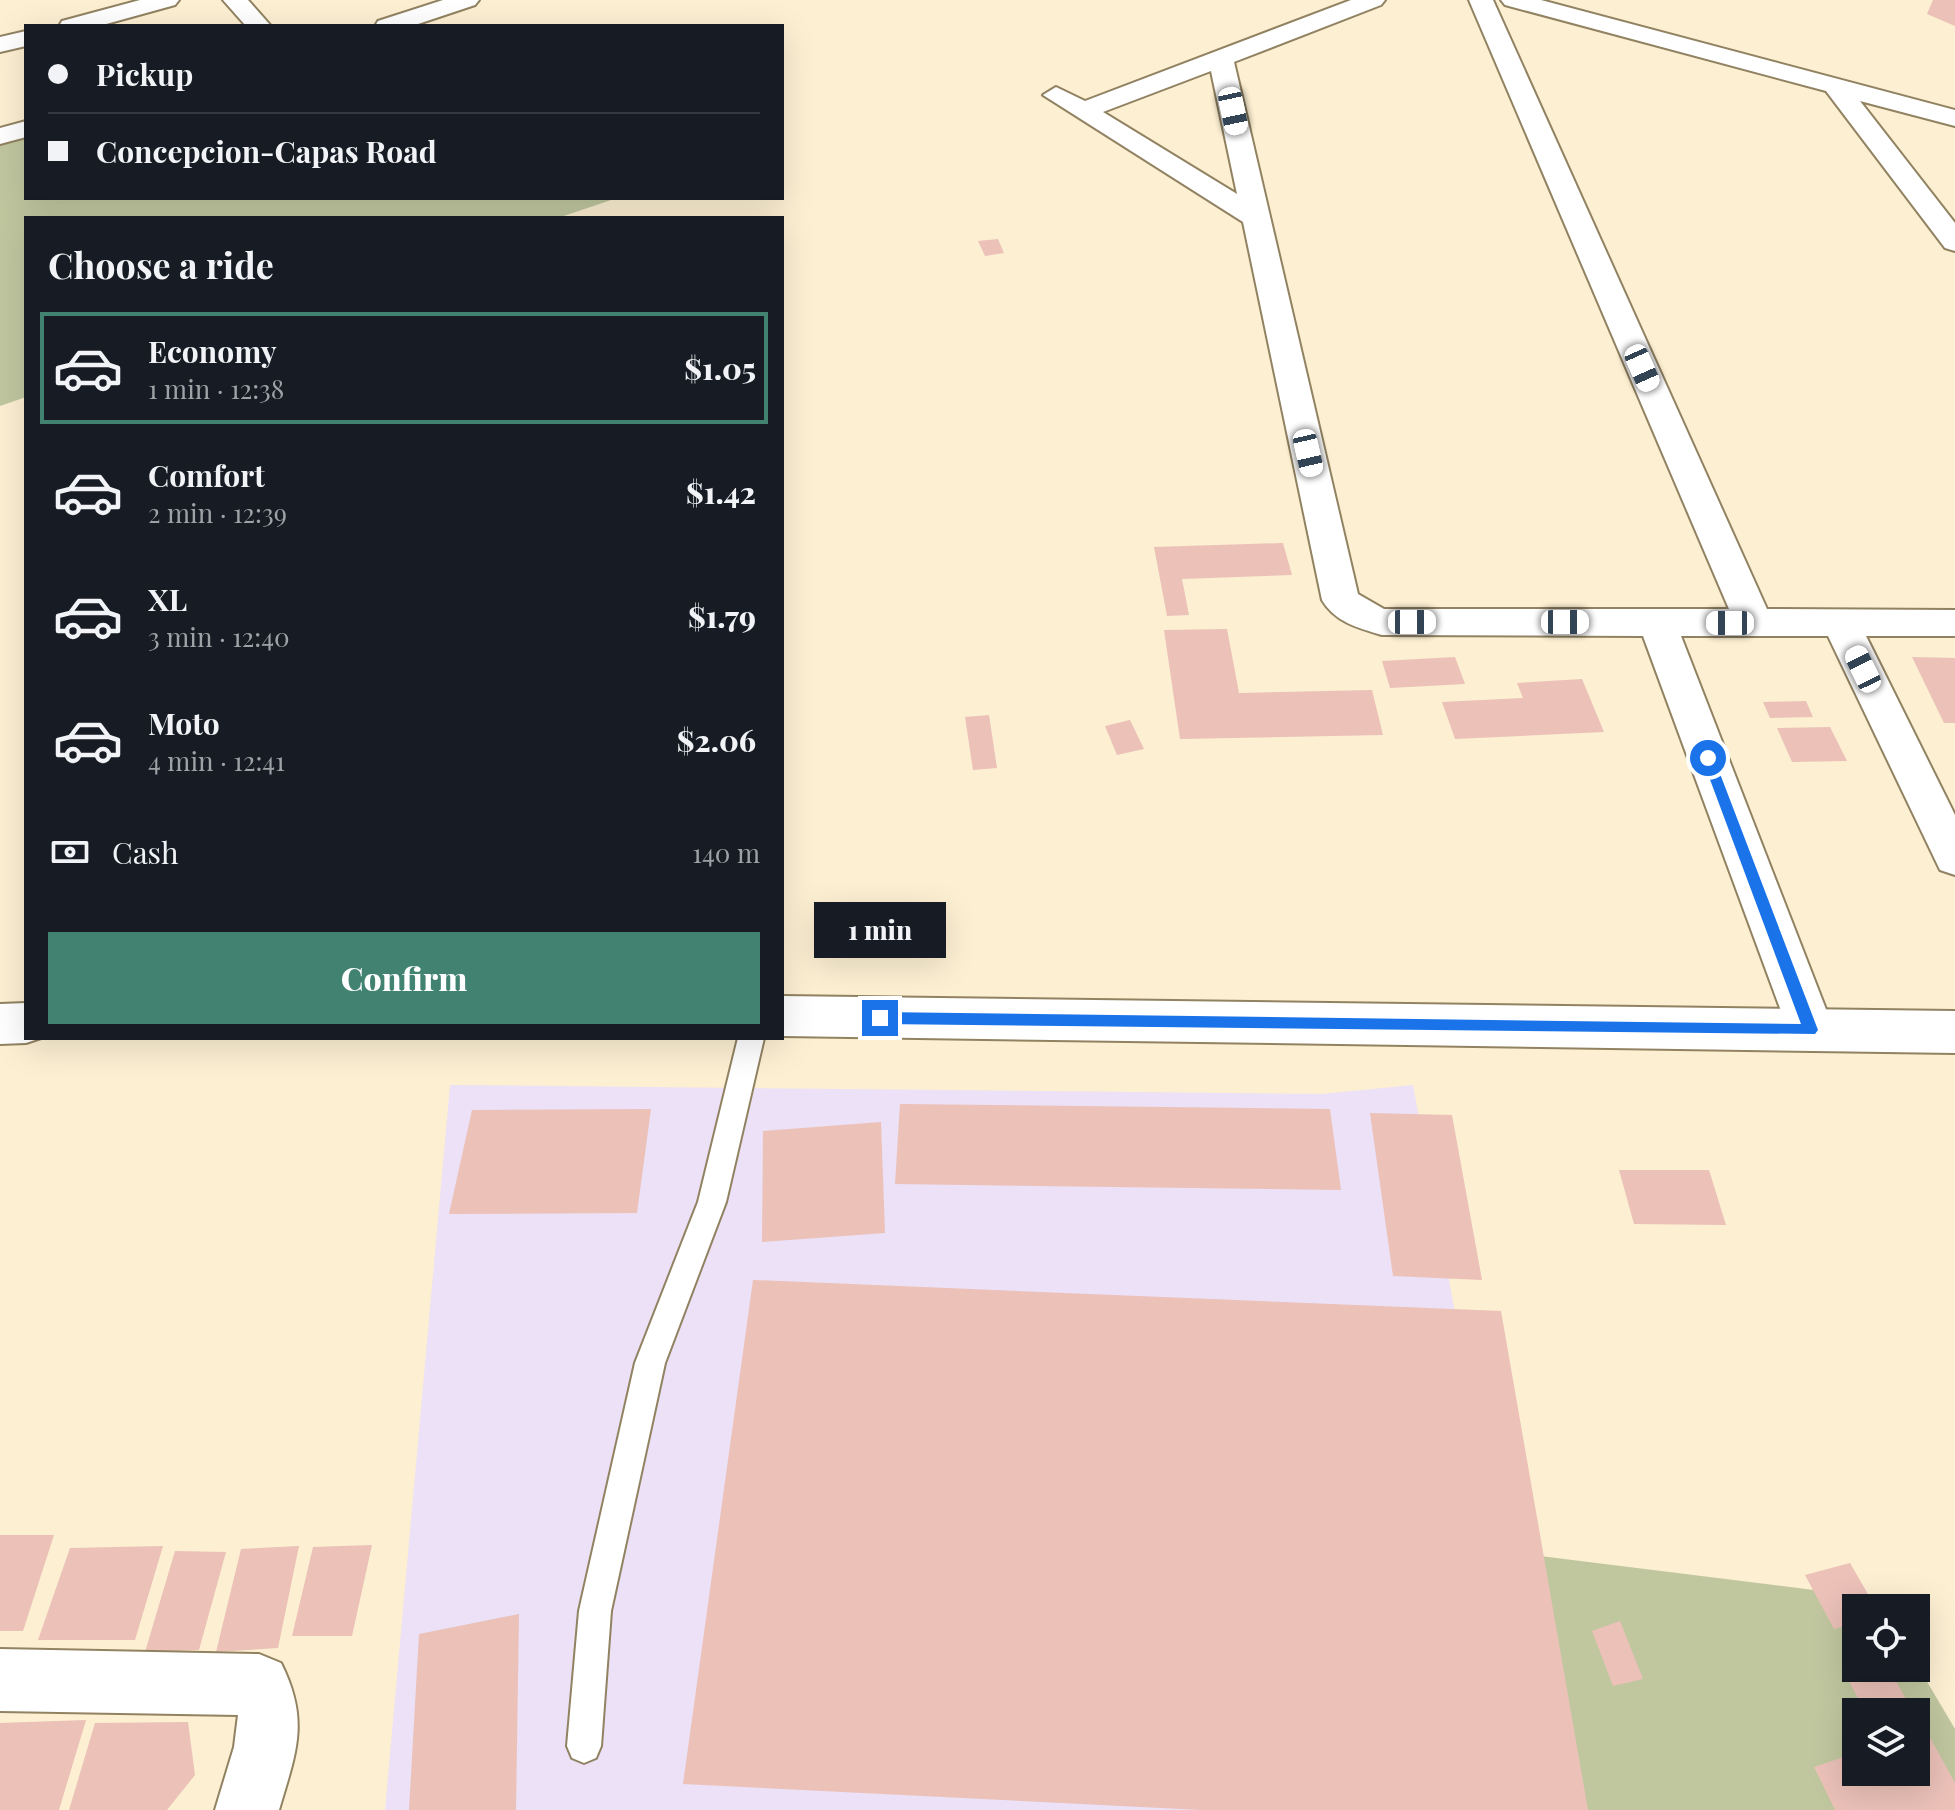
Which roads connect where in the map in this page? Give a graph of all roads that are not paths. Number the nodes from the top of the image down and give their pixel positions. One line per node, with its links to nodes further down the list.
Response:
1 (167, 0): 7 (street)
2 (235, 0): 8 (street)
3 (1373, 0): 12 (street)
4 (1481, 0): 22 (street)
5 (1513, 0): 13 (street)
6 (464, 1): 9 (street)
7 (78, 24)
8 (257, 24)
9 (393, 24)
10 (24, 39): 11 (street)
11 (0, 45)
12 (1221, 58): 15 (street); 19 (street)
13 (1835, 86): 16 (street); 20 (street)
14 (1056, 95): 15 (street)
15 (1083, 111): 19 (street)
16 (1955, 118)
17 (24, 130): 18 (street)
18 (0, 136)
19 (1256, 218): 21 (street)
20 (1955, 242)
21 (1657, 622): 22 (street); 29 (street)
22 (1754, 623): 23 (street)
23 (1841, 623): 24 (street); 25 (street)
24 (1955, 623)
25 (1955, 858)
26 (784, 1016): 29 (street)
27 (24, 1023): 28 (street)
28 (0, 1024)
29 (1811, 1030): 30 (street)
30 (1955, 1032)
31 (751, 1040): 33 (lane)
32 (0, 1680): 34 (street)
33 (584, 1746)
34 (247, 1810)

